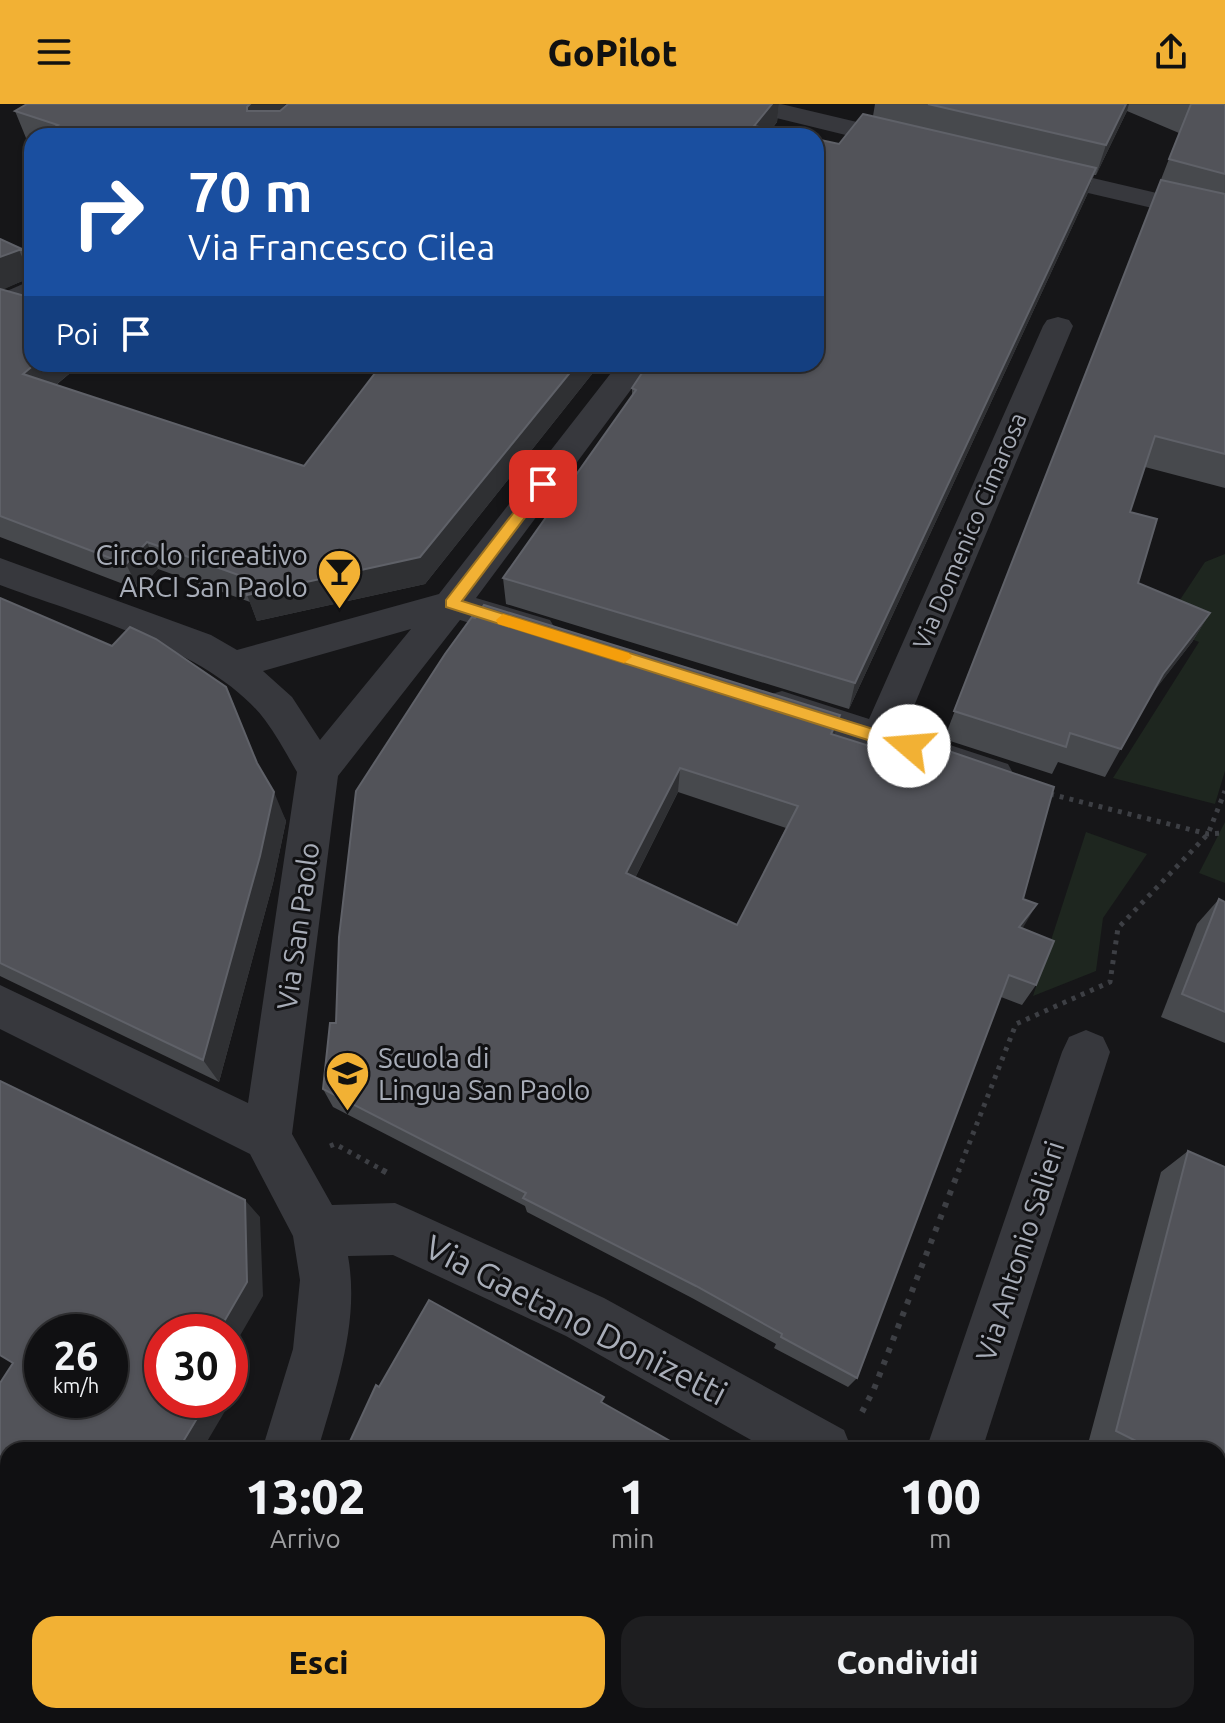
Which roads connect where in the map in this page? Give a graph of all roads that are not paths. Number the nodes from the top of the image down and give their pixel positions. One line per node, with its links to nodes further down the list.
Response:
1 (749, 104): 2 (street)
2 (809, 128)
3 (824, 131): 4 (street)
4 (939, 150)
5 (1014, 168): 6 (street)
6 (1225, 217)
7 (24, 293): 8 (street)
8 (0, 306)
9 (1058, 326): 16 (street, Via Domenico Cimarosa)
10 (628, 372): 12 (street)
11 (0, 571): 14 (street)
12 (452, 604): 13 (street); 14 (street); 17 (street)
13 (570, 640)
14 (232, 666): 17 (street)
15 (748, 695): 16 (street)
16 (881, 737): 18 (street)
17 (318, 771): 21 (street, Via San Paolo)
18 (1050, 794)
19 (0, 1006): 21 (street)
20 (1086, 1052): 25 (street, Via Antonio Salieri)
21 (275, 1152): 22 (street)
22 (318, 1231): 23 (street, Via Gaetano Donizetti); 24 (street)
23 (841, 1434)
24 (292, 1442)
25 (957, 1442)

